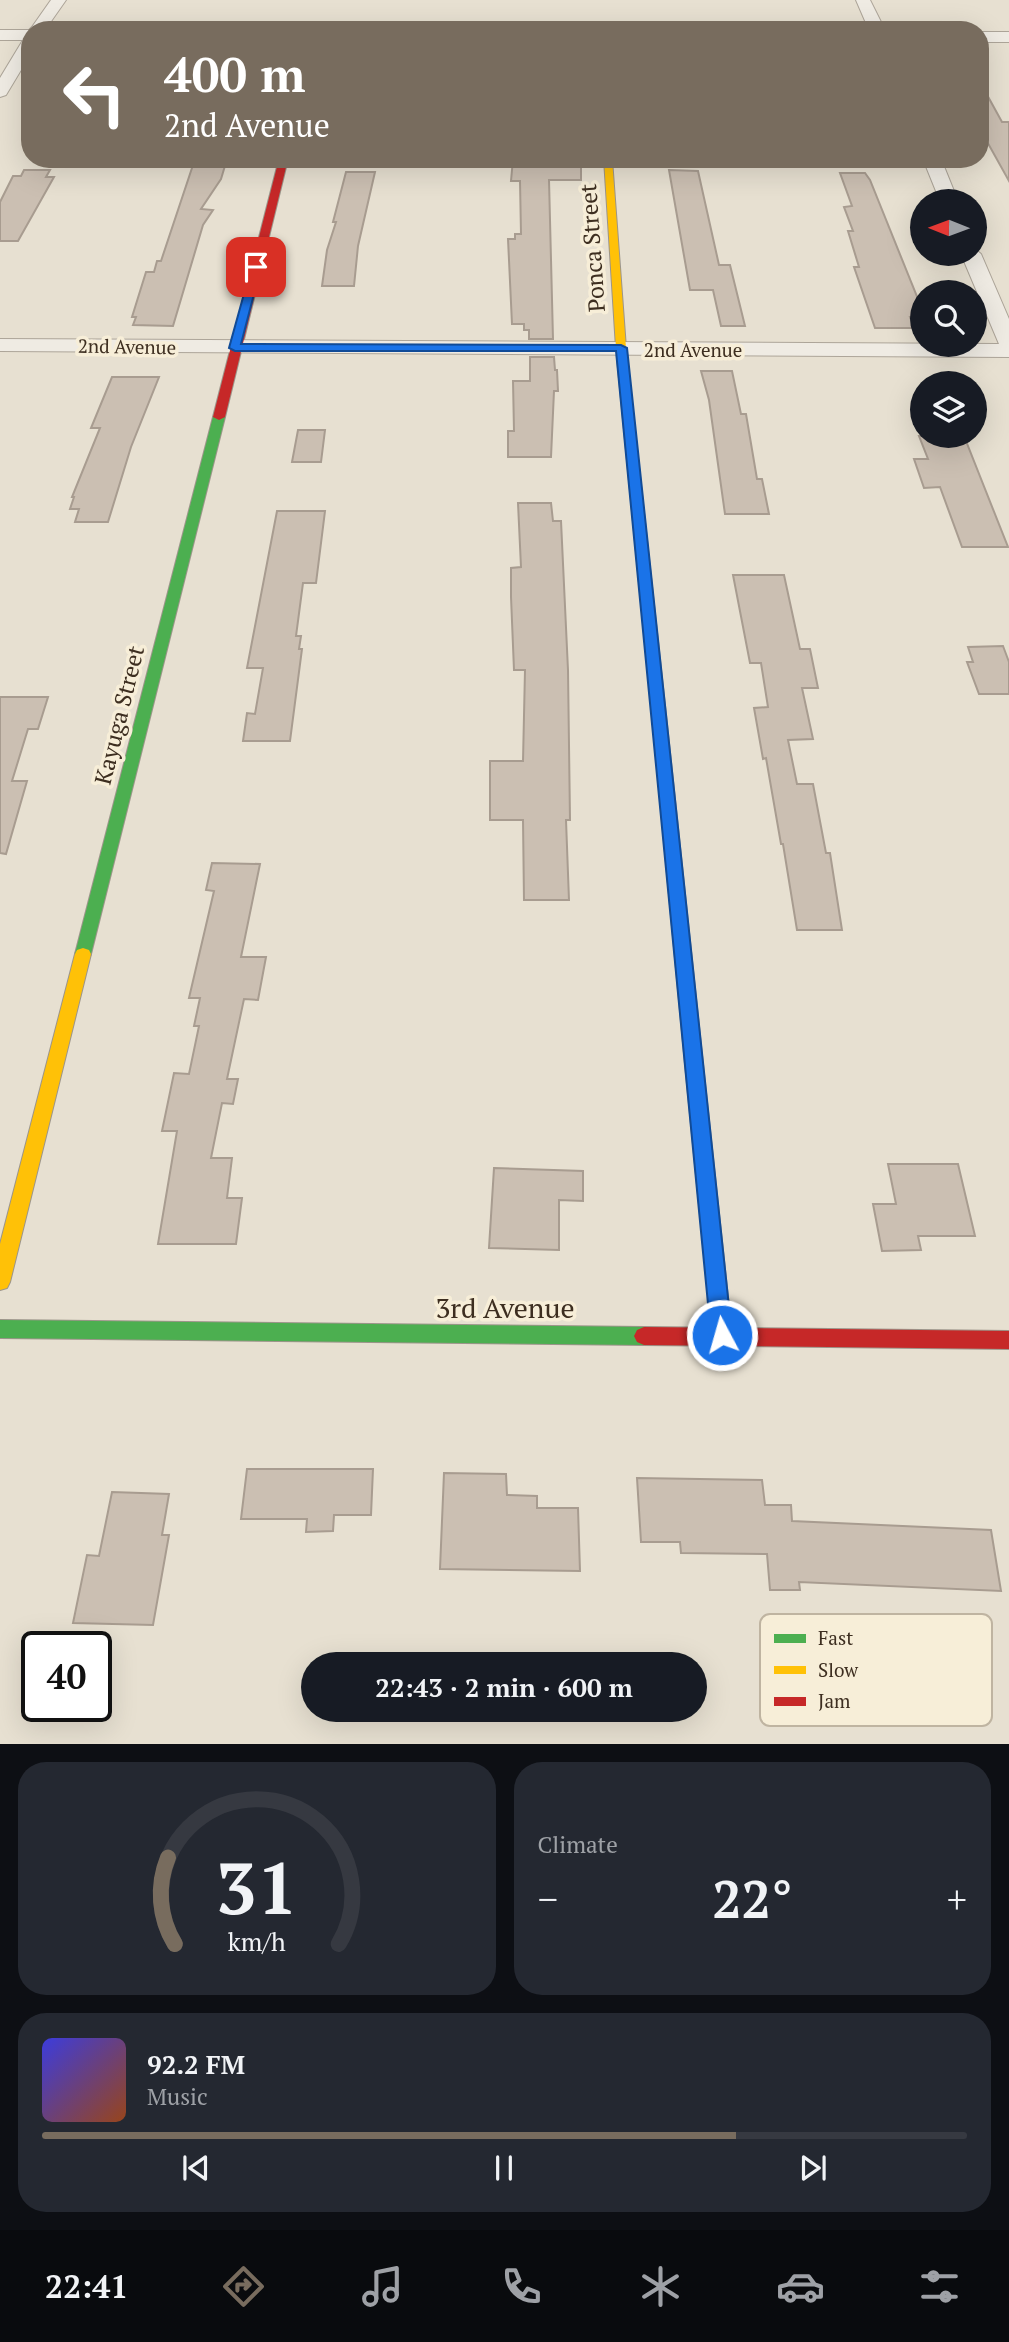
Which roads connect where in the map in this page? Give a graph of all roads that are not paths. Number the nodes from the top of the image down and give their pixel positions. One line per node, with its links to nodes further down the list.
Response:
1 (59, 0): 3 (street)
2 (863, 0): 4 (street)
3 (44, 21)
4 (873, 21)
5 (0, 35): 6 (street)
6 (21, 35)
7 (989, 37): 8 (street)
8 (1009, 37)
9 (21, 56): 10 (street)
10 (0, 92)
11 (282, 168): 18 (street, Kayuga Street)
12 (609, 168): 19 (street, Ponca Street)
13 (936, 168): 14 (street)
14 (944, 189)
15 (976, 266): 16 (street)
16 (1009, 344)
17 (0, 345): 18 (street, 2nd Avenue)
18 (235, 348): 19 (street, 2nd Avenue); 21 (street, Kayuga Street)
19 (621, 348): 20 (street, 2nd Avenue); 23 (street, Ponca Street)
20 (1009, 351)
21 (0, 1282)
22 (0, 1329): 23 (street, 3rd Avenue)
23 (722, 1335): 24 (street, 3rd Avenue)
24 (1009, 1340)

